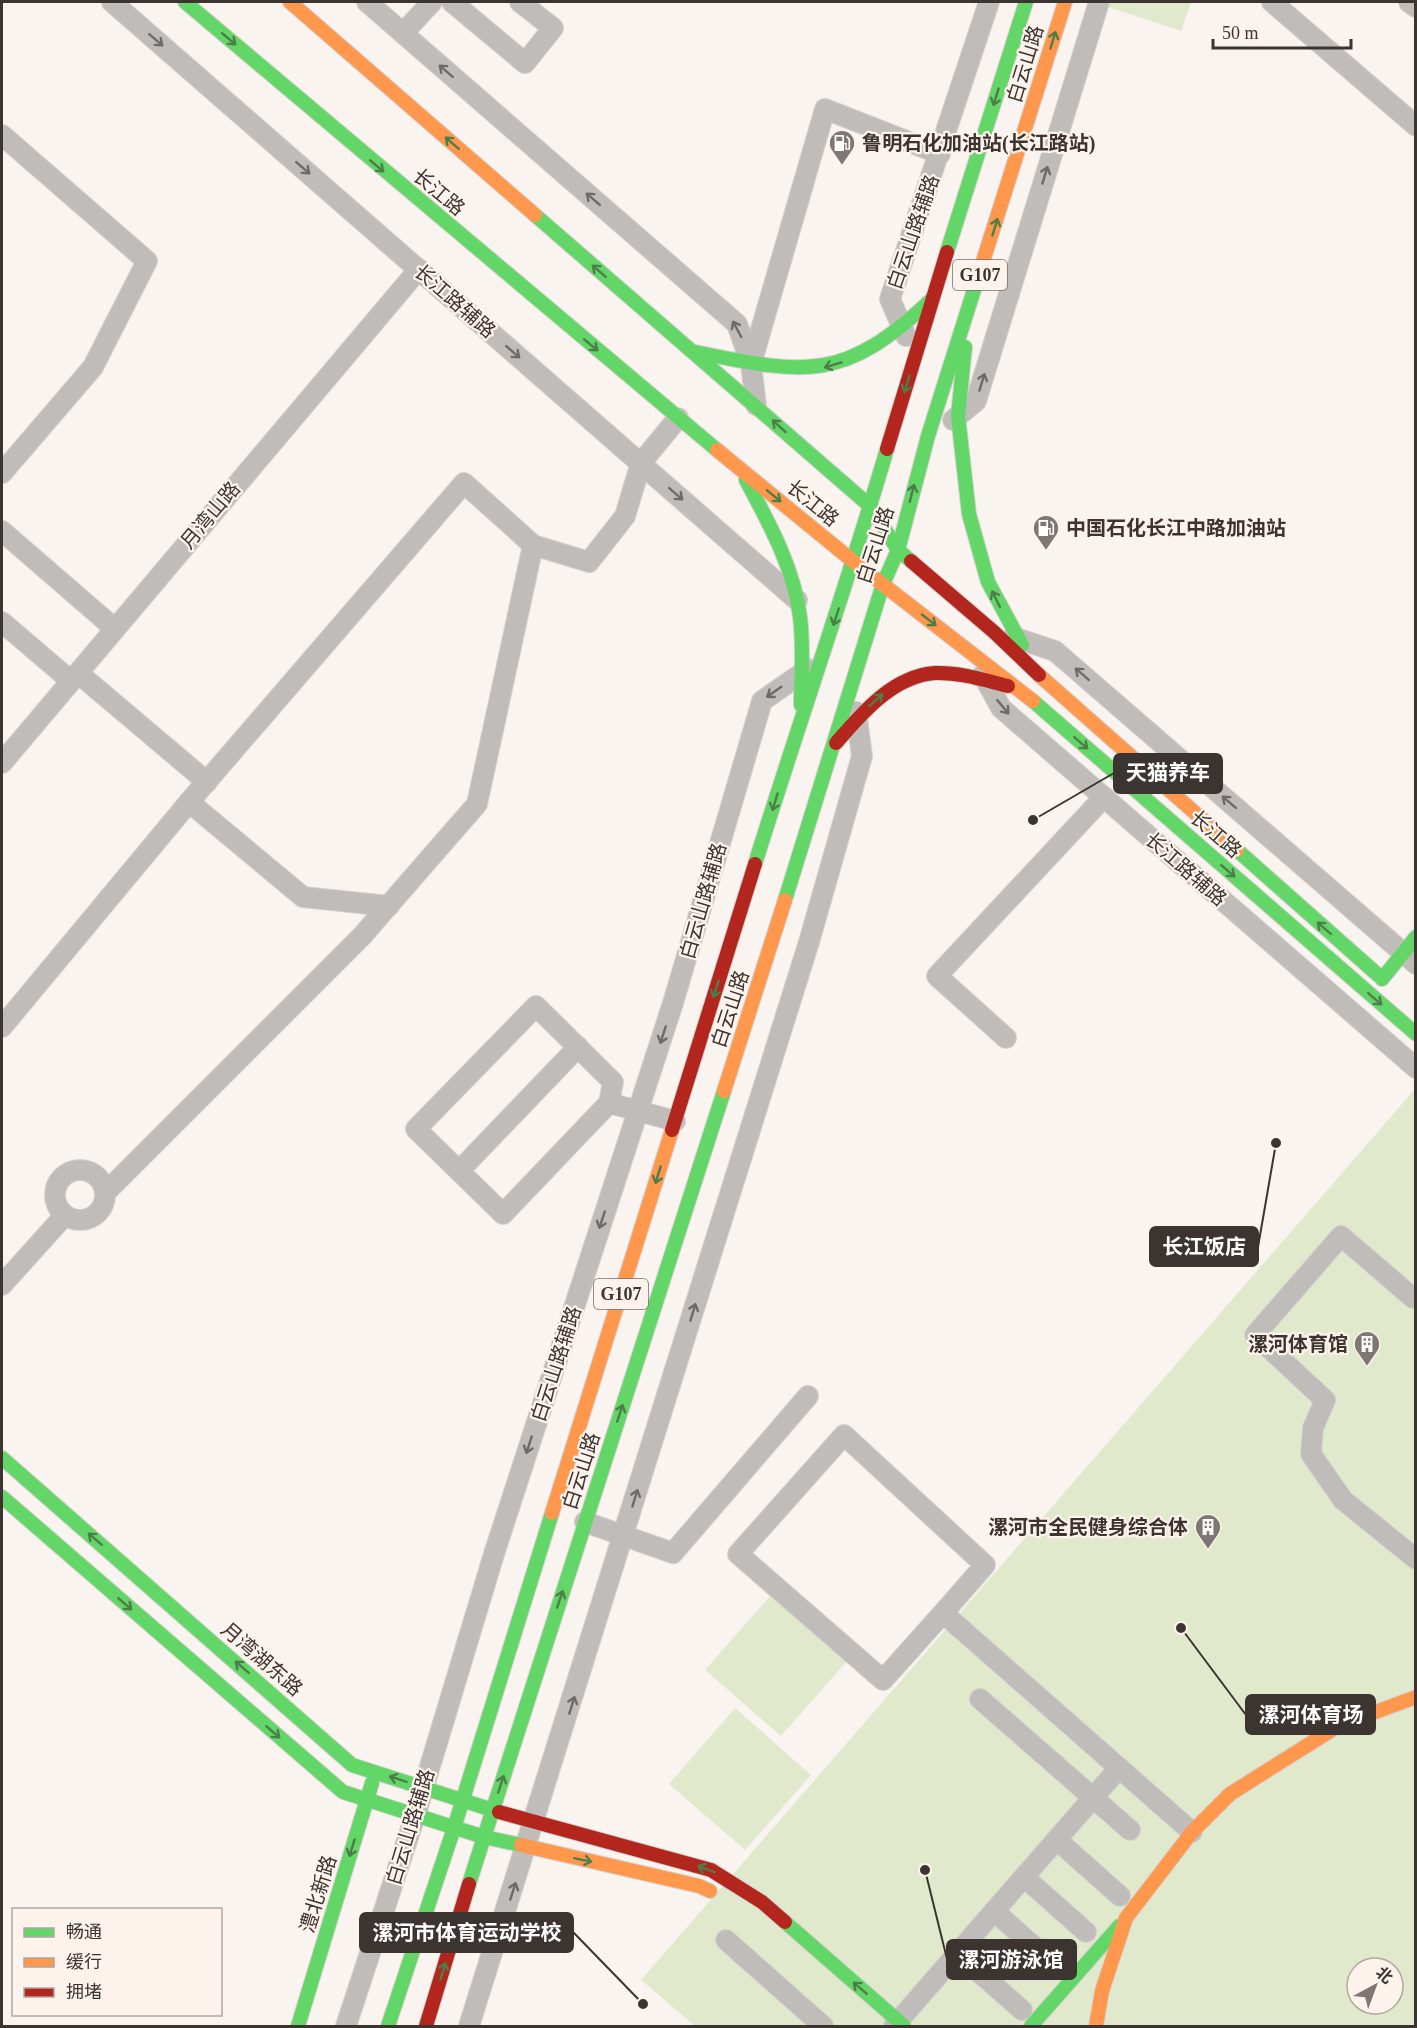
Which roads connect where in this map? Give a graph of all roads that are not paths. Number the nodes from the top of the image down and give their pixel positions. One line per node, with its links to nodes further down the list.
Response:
1 (112, 2): 19 (street, 长江路辅路, one-way to 19)
2 (184, 2): 28 (main road, 长江路, one-way to 28)
3 (290, 2): 23 (main road, 长江路, one-way to 3)
4 (367, 2): 15 (street)
5 (432, 2): 15 (street)
6 (452, 2): 7 (street)
7 (520, 2)
8 (989, 2): 18 (street, 白云山路辅路)
9 (1026, 2): 20 (main road, 白云山路 / G107, one-way to 20)
10 (1065, 2): 21 (main road, 白云山路 / G107, one-way to 10)
11 (1099, 2): 27 (street, one-way to 11)
12 (1272, 2): 16 (street)
13 (1409, 2): 14 (street)
14 (1416, 7)
15 (403, 33): 25 (street, one-way to 15)
16 (1416, 126)
17 (2, 135): 32 (street)
18 (940, 154): 22 (street, 白云山路辅路); 25 (street)
19 (419, 268): 30 (street, 长江路辅路, one-way to 30); 41 (street, 月湾山路)
20 (932, 299): 22 (main road); 24 (main road, 白云山路 / G107)
21 (969, 313): 27 (main road); 29 (main road, 白云山路 / G107)
22 (903, 329): 24 (street, 白云山路辅路); 25 (main road, one-way to 25)
23 (691, 351): 25 (main road); 26 (main road, 长江路)
24 (914, 358): 33 (main road, 白云山路 / G107, one-way to 33)
25 (751, 364): 26 (street)
26 (756, 405): 33 (main road, 长江路, one-way to 26)
27 (958, 416): 29 (street); 43 (main road, one-way to 27)
28 (678, 418): 30 (street); 31 (main road, 长江路)
29 (928, 436): 36 (main road, 白云山路 / G107, one-way to 29)
30 (640, 463): 35 (street); 39 (street, 长江路辅路, one-way to 39)
31 (740, 468): 37 (main road, 长江路, one-way to 37); 39 (main road)
32 (2, 473)
33 (870, 506): 36 (main road, 长江路); 37 (main road, 白云山路 / G107)
34 (2, 531): 41 (street)
35 (533, 545): 56 (street); 59 (street)
36 (898, 550): 37 (main road); 38 (main road, 白云山路 / G107); 42 (main road, 长江路)
37 (854, 562): 38 (main road, 长江路); 45 (main road, 白云山路 / G107, one-way to 45)
38 (883, 584): 44 (main road, 长江路, one-way to 44); 49 (main road, 白云山路 / G107)
39 (798, 600): 47 (main road)
40 (2, 622): 48 (street)
41 (114, 628): 48 (street, 月湾山路)
42 (994, 632): 43 (street); 46 (main road, 长江路)
43 (1019, 638): 46 (main road); 61 (street, one-way to 43)
44 (975, 656): 50 (street, 长江路辅路); 51 (main road, 长江路)
45 (822, 659): 47 (street, 白云山路辅路); 53 (main road, 白云山路 / G107)
46 (1032, 669): 61 (main road, 长江路, one-way to 46)
47 (801, 674): 53 (main road); 68 (street, 白云山路辅路, one-way to 68)
48 (74, 677): 55 (street, 月湾山路); 56 (street)
49 (852, 681): 52 (street); 54 (main road, 白云山路 / G107)
50 (985, 681): 51 (main road); 52 (main road, one-way to 50); 57 (street, 长江路辅路, one-way to 57)
51 (1014, 687): 63 (main road, 长江路, one-way to 63)
52 (857, 717): 54 (main road); 79 (street, one-way to 52)
53 (801, 720): 69 (main road, 白云山路 / G107, one-way to 69)
54 (836, 743): 78 (main road, 白云山路 / G107, one-way to 54)
55 (2, 763)
56 (207, 782): 58 (street)
57 (1104, 797): 64 (street); 66 (street, 长江路辅路)
58 (189, 802): 59 (street); 62 (street)
59 (389, 906): 71 (street)
60 (1416, 936): 61 (main road)
61 (1409, 958)
62 (2, 1027)
63 (1416, 1034)
64 (1006, 1038)
65 (578, 1047): 67 (street); 70 (street); 70 (street)
66 (1416, 1068)
67 (609, 1103): 68 (street); 70 (street)
68 (638, 1111): 69 (street); 86 (street, 白云山路辅路, one-way to 86)
69 (675, 1120): 89 (main road, 白云山路 / G107, one-way to 89)
70 (459, 1171)
71 (105, 1193): 72 (street); 72 (street)
72 (65, 1215): 73 (street)
73 (2, 1285)
74 (1416, 1296): 80 (street)
75 (808, 1396): 79 (street)
76 (2, 1458): 85 (main road, 月湾湖东路, one-way to 76)
77 (2, 1497): 88 (main road, one-way to 88)
78 (585, 1522): 79 (street); 90 (main road, 白云山路 / G107, one-way to 78)
79 (624, 1535): 92 (street, one-way to 79)
80 (1416, 1559)
81 (943, 1613): 81 (street); 84 (street)
82 (1416, 1698): 95 (main road)
83 (980, 1699): 87 (street)
84 (1119, 1768): 87 (street); 95 (street)
85 (375, 1772): 86 (main road, 月湾湖东路, one-way to 85); 88 (main road, 澧北新路)
86 (423, 1787): 89 (main road, 月湾湖东路); 91 (street, 白云山路辅路)
87 (1093, 1798): 94 (street); 97 (street)
88 (367, 1800): 91 (main road); 111 (main road, 澧北新路, one-way to 111)
89 (462, 1800): 90 (main road, 月湾湖东路); 93 (main road, 白云山路 / G107)
90 (492, 1810): 92 (main road, 月湾湖东路); 96 (main road, 白云山路 / G107)
91 (415, 1816): 93 (main road); 112 (street, 白云山路辅路)
92 (534, 1822): 98 (street); 110 (main road, 月湾湖东路, one-way to 92)
93 (454, 1828): 96 (main road); 113 (main road, 白云山路 / G107)
94 (1130, 1830)
95 (1192, 1832): 103 (main road)
96 (484, 1837): 98 (main road); 114 (main road, 白云山路 / G107, one-way to 96)
97 (1057, 1839): 99 (street); 100 (street)
98 (526, 1848): 101 (main road, one-way to 101); 115 (street, one-way to 98)
99 (1024, 1877): 102 (street); 104 (street)
100 (1120, 1896)
101 (727, 1899)
102 (993, 1911): 106 (street); 107 (street)
103 (1126, 1918): 109 (main road); 117 (main road)
104 (1086, 1932)
105 (726, 1940): 116 (street)
106 (957, 1953): 109 (street); 110 (street)
107 (1056, 1966)
108 (841, 1990): 110 (main road)
109 (1027, 2018)
110 (895, 2025)
111 (298, 2026)
112 (346, 2026)
113 (388, 2026)
114 (426, 2026)
115 (469, 2026)
116 (823, 2026)
117 (1096, 2026)

